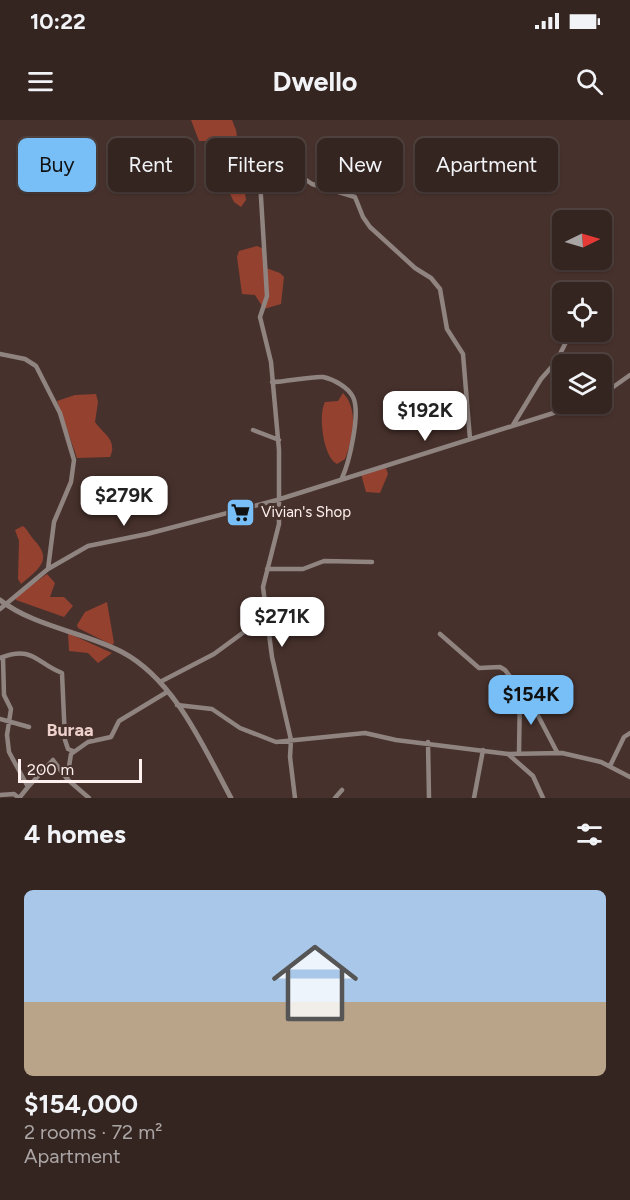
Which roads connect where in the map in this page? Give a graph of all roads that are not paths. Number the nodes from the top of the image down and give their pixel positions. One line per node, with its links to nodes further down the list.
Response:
1 (567, 342): 7 (street)
2 (0, 354): 14 (street)
3 (630, 375): 5 (street)
4 (272, 382): 9 (street); 10 (street); 11 (street)
5 (612, 388)
6 (552, 413): 7 (street)
7 (512, 426): 9 (street)
8 (253, 430): 10 (street)
9 (470, 439): 11 (street)
10 (279, 440): 12 (street)
11 (342, 478): 12 (street)
12 (277, 500): 14 (street); 15 (street)
13 (372, 562): 15 (street)
14 (48, 569): 16 (street)
15 (267, 569): 19 (street)
16 (3, 602): 17 (street); 23 (street)
17 (0, 609)
18 (315, 613): 20 (street)
19 (267, 615): 20 (street); 23 (street)
20 (269, 631): 31 (street)
21 (440, 634): 24 (street)
22 (2, 658): 28 (street); 34 (street)
23 (160, 682): 25 (street)
24 (520, 690): 35 (street); 36 (street)
25 (167, 692): 26 (street); 34 (street)
26 (177, 705): 31 (street); 46 (street)
27 (0, 718): 28 (street)
28 (8, 720): 29 (street); 41 (street)
29 (29, 727)
30 (630, 734): 38 (street)
31 (291, 741): 32 (street); 47 (street)
32 (428, 742): 33 (street); 49 (street)
33 (483, 750): 37 (street); 50 (street)
34 (73, 751): 40 (street)
35 (557, 752): 36 (street); 38 (street)
36 (519, 753): 37 (street)
37 (508, 754): 51 (street)
38 (610, 766): 39 (street)
39 (630, 777)
40 (67, 778): 41 (street); 45 (street)
41 (28, 787): 44 (street)
42 (342, 790): 48 (street)
43 (0, 795): 44 (street)
44 (19, 797)
45 (89, 798)
46 (231, 798)
47 (295, 798)
48 (335, 798)
49 (429, 798)
50 (474, 798)
51 (543, 798)

